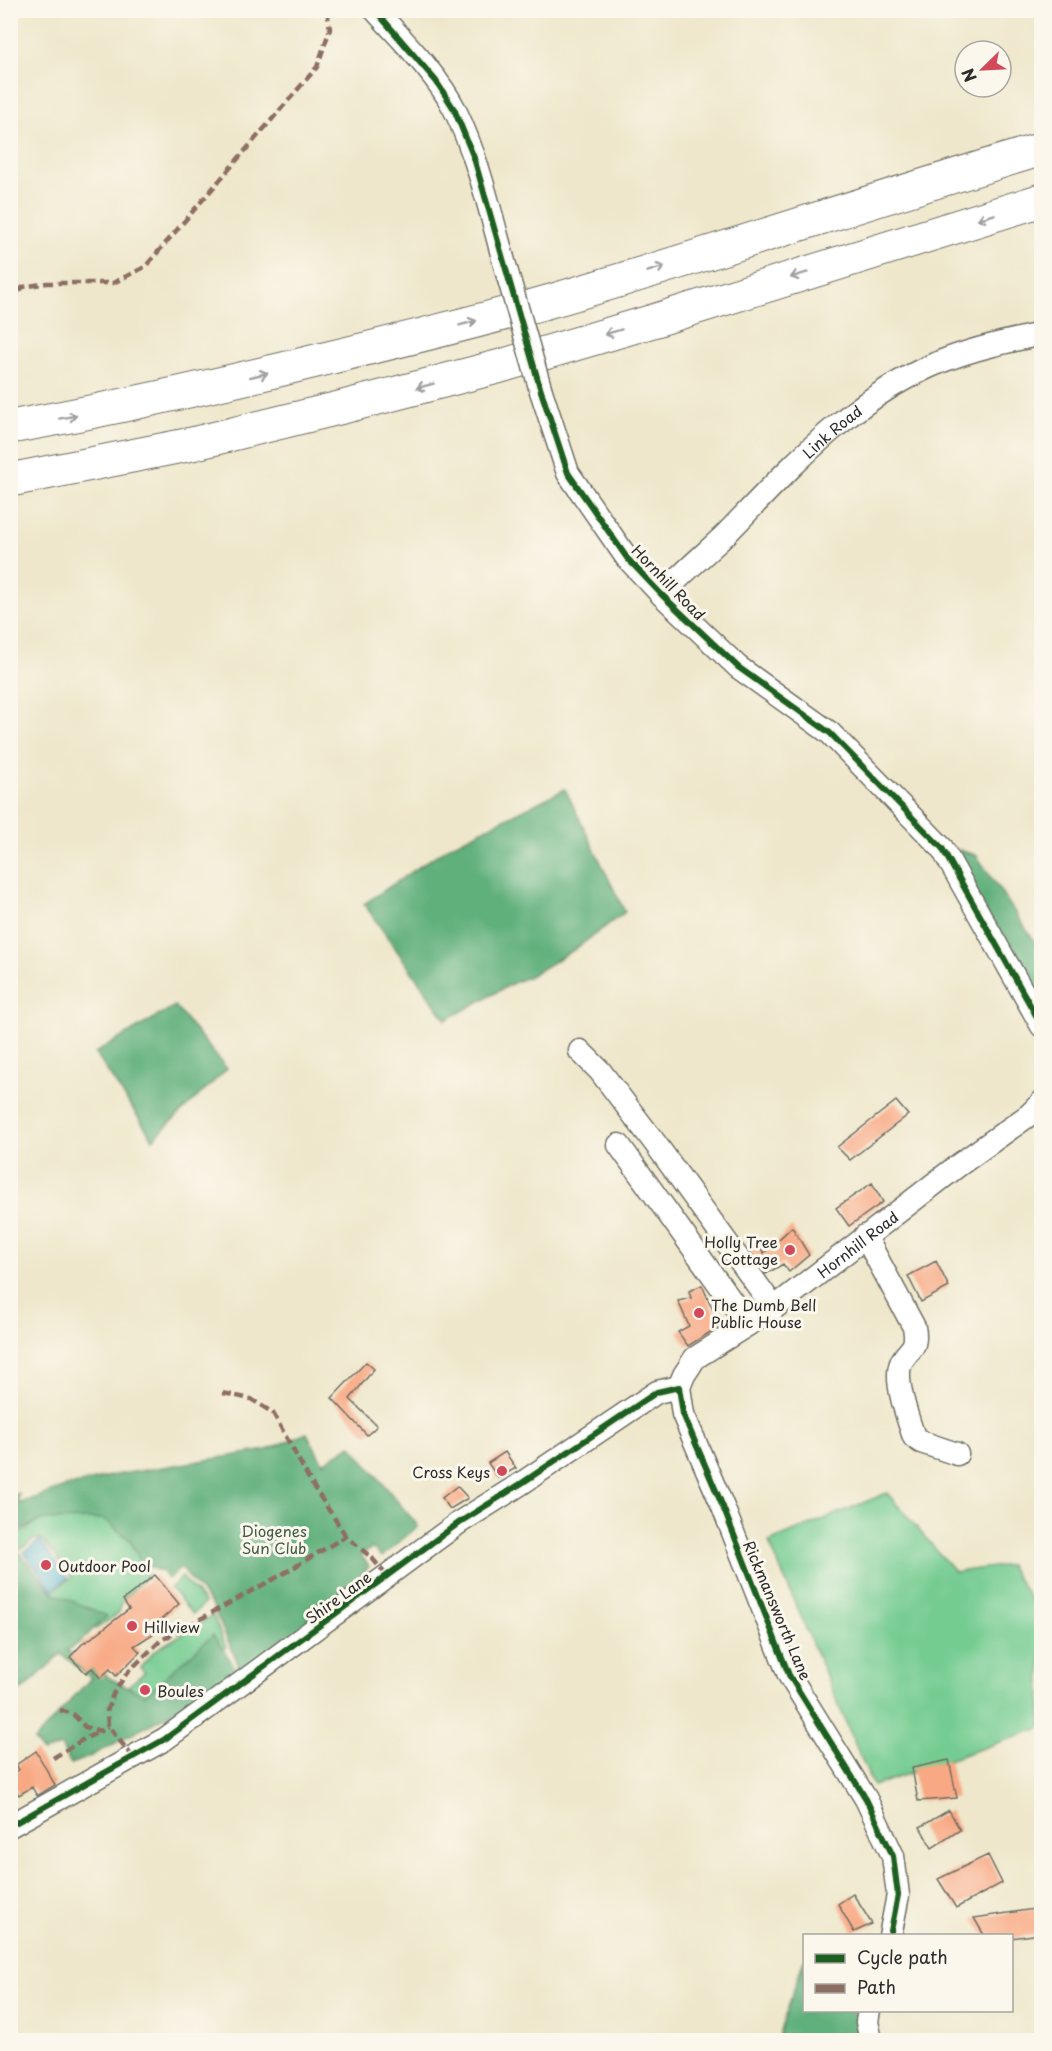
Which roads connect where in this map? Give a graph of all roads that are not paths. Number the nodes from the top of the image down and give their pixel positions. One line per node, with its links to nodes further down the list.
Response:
1 (375, 10): 7 (street, Hornhill Road, bridge)
2 (1041, 149): 5 (highway, one-way to 2)
3 (1041, 200): 6 (highway, one-way to 6)
4 (1041, 334): 7 (street, Link Road)
5 (10, 427)
6 (10, 480)
7 (662, 595): 8 (street, Hornhill Road)
8 (1041, 1026)
9 (580, 1051): 13 (street)
10 (1041, 1102): 12 (street, Hornhill Road)
11 (619, 1145): 14 (street)
12 (865, 1236): 13 (street, Hornhill Road); 16 (street)
13 (774, 1308): 14 (street, Hornhill Road)
14 (747, 1325): 15 (street, Hornhill Road)
15 (679, 1387): 17 (street, Shire Lane); 18 (street, Rickmansworth Lane)
16 (957, 1454)
17 (10, 1826)
18 (890, 1934)
19 (869, 2012): 20 (street)
20 (872, 2040)

